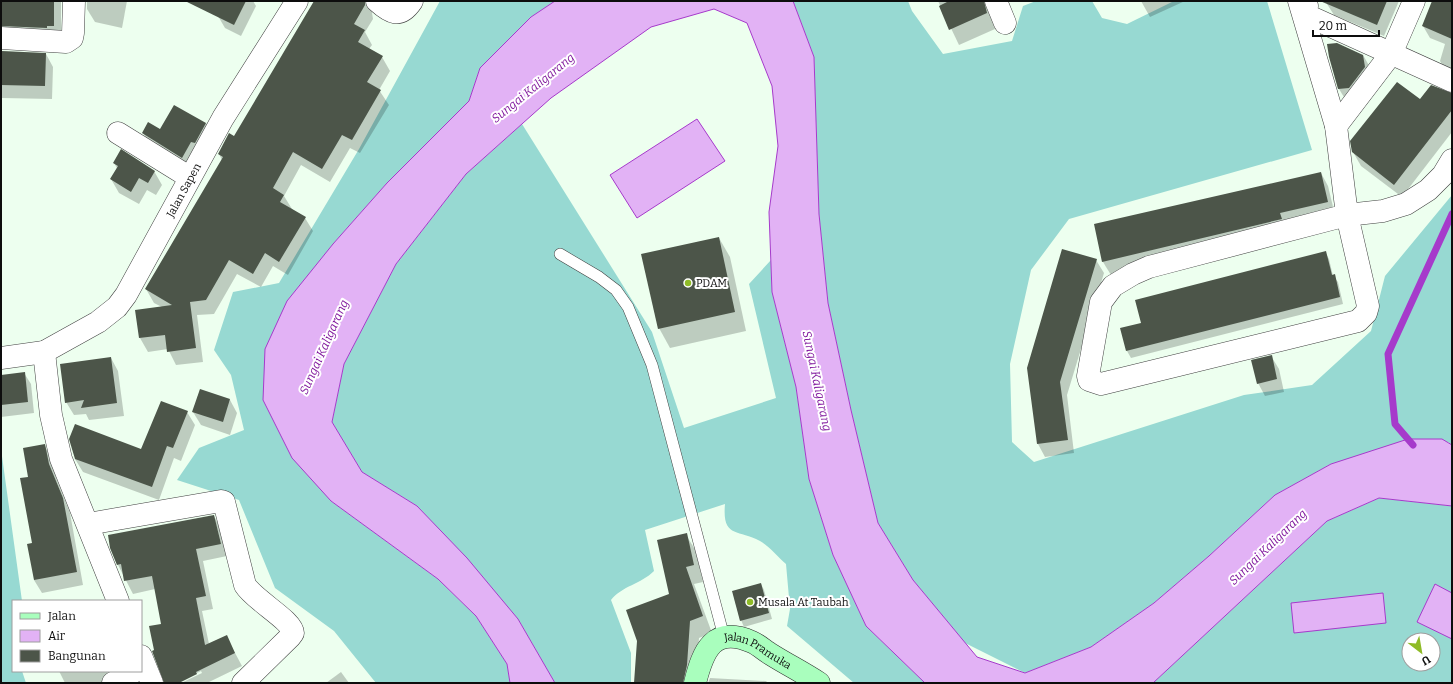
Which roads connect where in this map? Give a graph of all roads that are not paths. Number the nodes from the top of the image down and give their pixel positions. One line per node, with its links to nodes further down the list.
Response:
1 (74, 1): 9 (street)
2 (296, 1): 15 (street, Jalan Sapen)
3 (377, 1): 4 (street)
4 (412, 1)
5 (996, 1): 8 (street)
6 (1414, 1): 10 (street)
7 (1304, 5): 10 (street); 12 (street)
8 (1005, 23)
9 (1, 38)
10 (1392, 54): 11 (street); 12 (street)
11 (1452, 81)
12 (1336, 126): 16 (street)
13 (118, 133): 15 (street)
14 (1452, 160): 16 (street)
15 (189, 177): 18 (street, Jalan Sapen)
16 (1347, 215): 16 (street)
17 (560, 254): 22 (lane)
18 (44, 352): 19 (street); 20 (street)
19 (1, 358)
20 (88, 524): 21 (street); 25 (street)
21 (118, 600)
22 (724, 637): 26 (main road, Jalan Pramuka); 27 (main road, Jalan Pramuka)
23 (137, 672): 24 (street)
24 (113, 683)
25 (243, 683)
26 (695, 683)
27 (819, 683)

